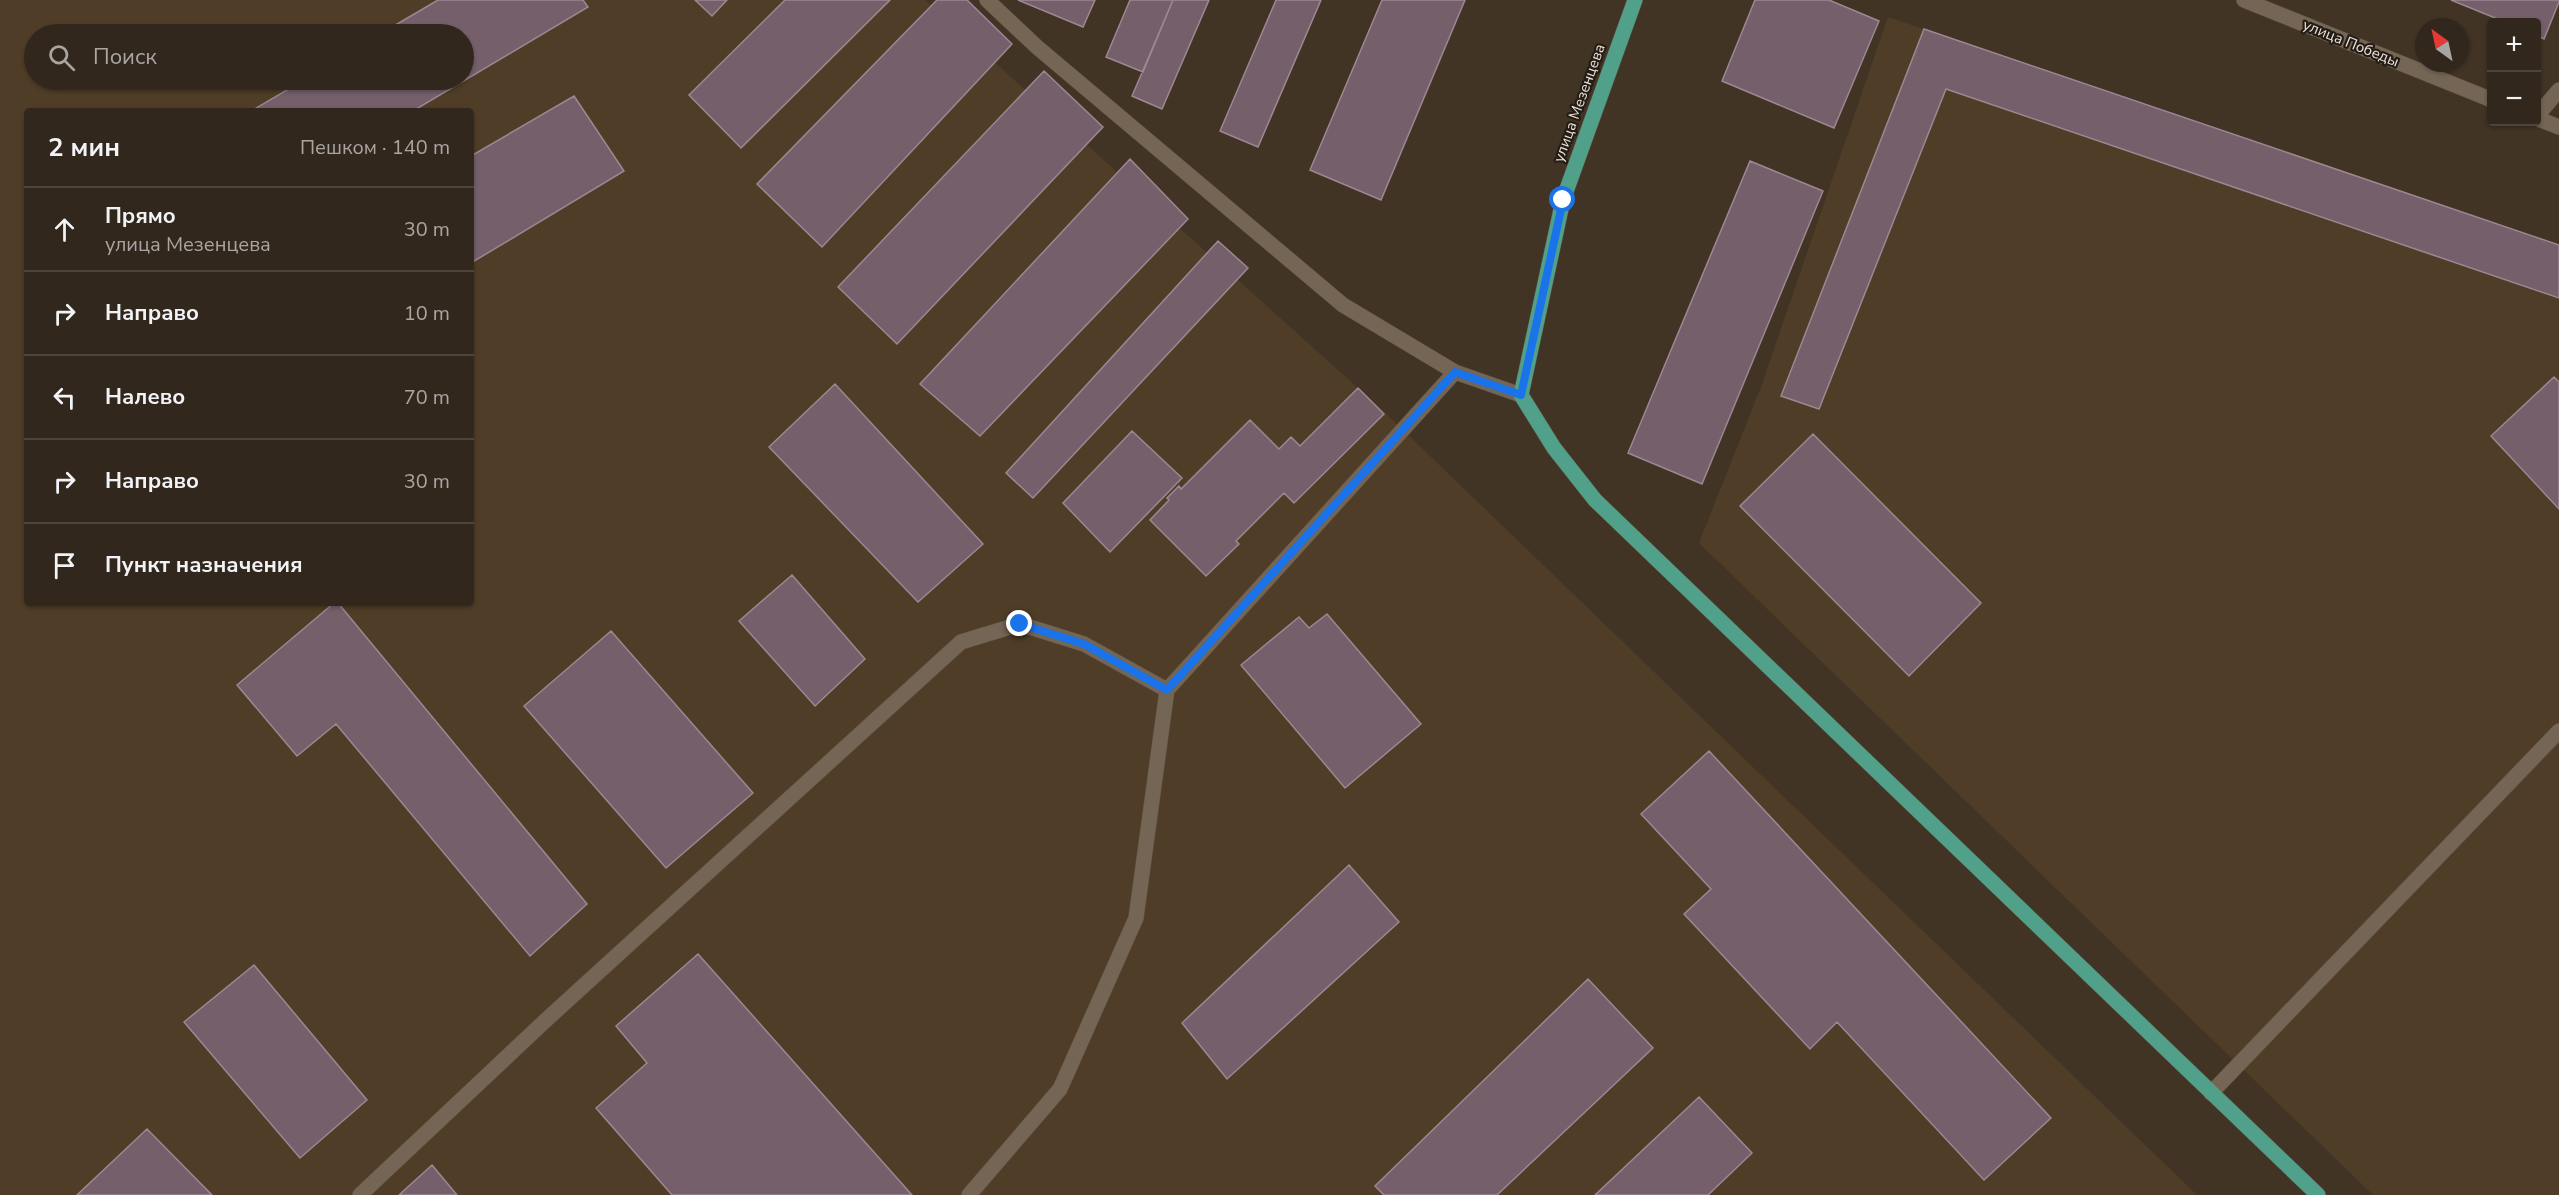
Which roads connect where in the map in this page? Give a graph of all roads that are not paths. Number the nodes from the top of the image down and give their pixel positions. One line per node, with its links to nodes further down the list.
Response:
1 (987, 0): 9 (street)
2 (1635, 0): 10 (main road, улица Мезенцева)
3 (2244, 0): 5 (street, улица Победы)
4 (2559, 90): 6 (street)
5 (2487, 98)
6 (2541, 111)
7 (2541, 119): 8 (street)
8 (2559, 127)
9 (1455, 372): 10 (street); 11 (street)
10 (1521, 395): 13 (main road)
11 (1167, 690): 14 (street); 15 (street)
12 (2559, 731): 13 (street)
13 (2211, 1092): 16 (main road)
14 (360, 1195)
15 (969, 1195)
16 (2318, 1195)

